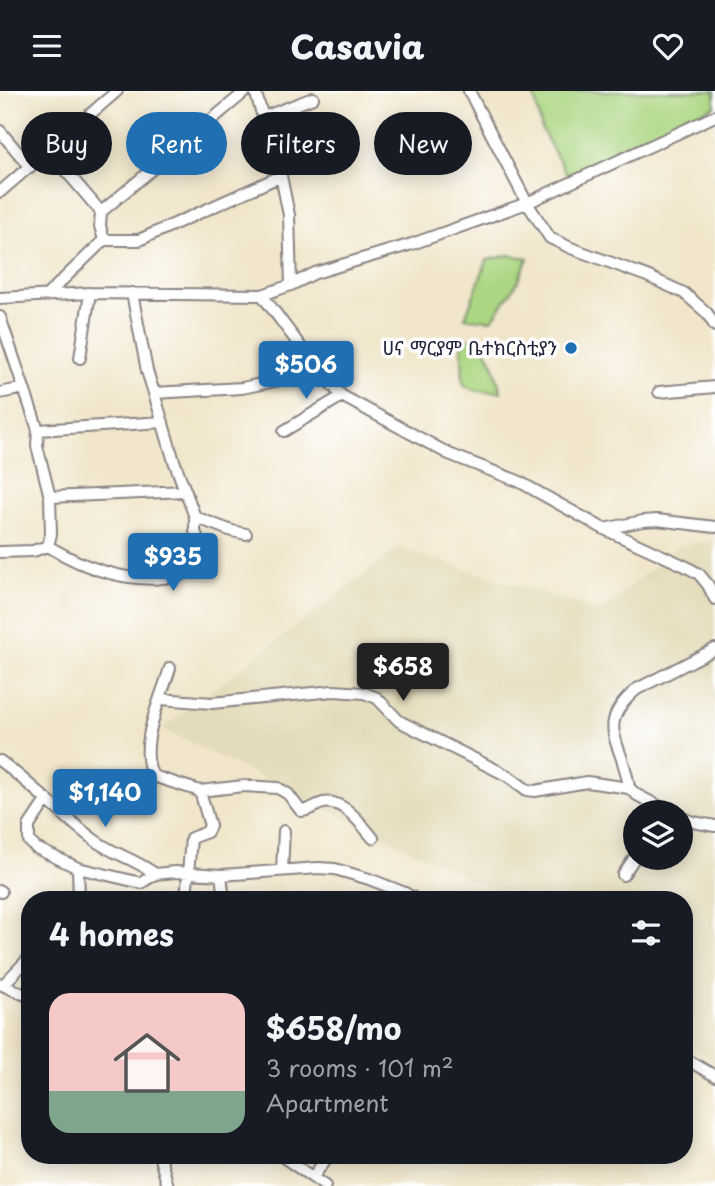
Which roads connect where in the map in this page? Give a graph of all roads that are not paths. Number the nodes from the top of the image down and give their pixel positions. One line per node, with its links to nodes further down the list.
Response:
1 (95, 91): 7 (street)
2 (117, 91): 7 (street)
3 (246, 91): 19 (street)
4 (255, 91): 9 (street)
5 (469, 91): 18 (street)
6 (313, 98): 10 (street)
7 (104, 102): 8 (street)
8 (92, 112)
9 (262, 112)
10 (277, 112)
11 (715, 116): 18 (street)
12 (0, 131): 13 (street)
13 (21, 156)
14 (21, 174): 17 (street)
15 (69, 175): 19 (street)
16 (281, 176): 20 (street); 21 (street)
17 (0, 192)
18 (527, 203): 21 (street); 28 (street)
19 (101, 212): 20 (street)
20 (104, 240): 24 (street)
21 (292, 285): 25 (street)
22 (90, 293): 23 (street); 24 (street); 29 (street)
23 (132, 293): 25 (street); 35 (street)
24 (48, 294): 26 (street)
25 (262, 295): 30 (street)
26 (0, 298)
27 (0, 317): 32 (street)
28 (715, 325)
29 (80, 358)
30 (315, 366): 35 (street); 36 (street)
31 (715, 387): 33 (street)
32 (24, 388): 34 (street); 38 (street)
33 (659, 392)
34 (0, 393)
35 (154, 393): 37 (street)
36 (342, 396): 39 (street); 44 (street)
37 (163, 422): 38 (street); 40 (street)
38 (38, 430): 41 (street)
39 (284, 431)
40 (186, 491): 41 (street); 42 (street)
41 (50, 497): 46 (street)
42 (195, 517): 45 (street); 46 (street)
43 (715, 527): 44 (street)
44 (604, 529): 48 (street)
45 (246, 534)
46 (48, 546): 47 (street)
47 (0, 552)
48 (715, 599)
49 (715, 649): 53 (street)
50 (170, 668): 51 (street)
51 (161, 699): 53 (street); 54 (street)
52 (0, 761): 55 (street)
53 (629, 788): 56 (street)
54 (200, 791): 60 (street); 64 (street)
55 (47, 799): 61 (street); 65 (street)
56 (648, 800)
57 (693, 821): 58 (street)
58 (715, 825)
59 (284, 831): 62 (street)
60 (373, 838)
61 (78, 868): 65 (street); 68 (street)
62 (282, 870): 66 (street); 71 (street)
63 (626, 870): 67 (street)
64 (190, 872): 65 (street); 66 (street); 69 (street)
65 (155, 874)
66 (221, 875): 70 (street)
67 (623, 875)
68 (79, 891)
69 (187, 891)
70 (223, 891)
71 (397, 891)
72 (21, 965): 73 (street)
73 (1, 984): 74 (street)
74 (21, 993)
75 (693, 1063): 76 (street)
76 (715, 1076)
77 (162, 1164): 81 (street)
78 (294, 1164): 80 (street)
79 (322, 1164): 80 (street)
80 (313, 1177): 82 (street)
81 (168, 1186)
82 (324, 1186)

